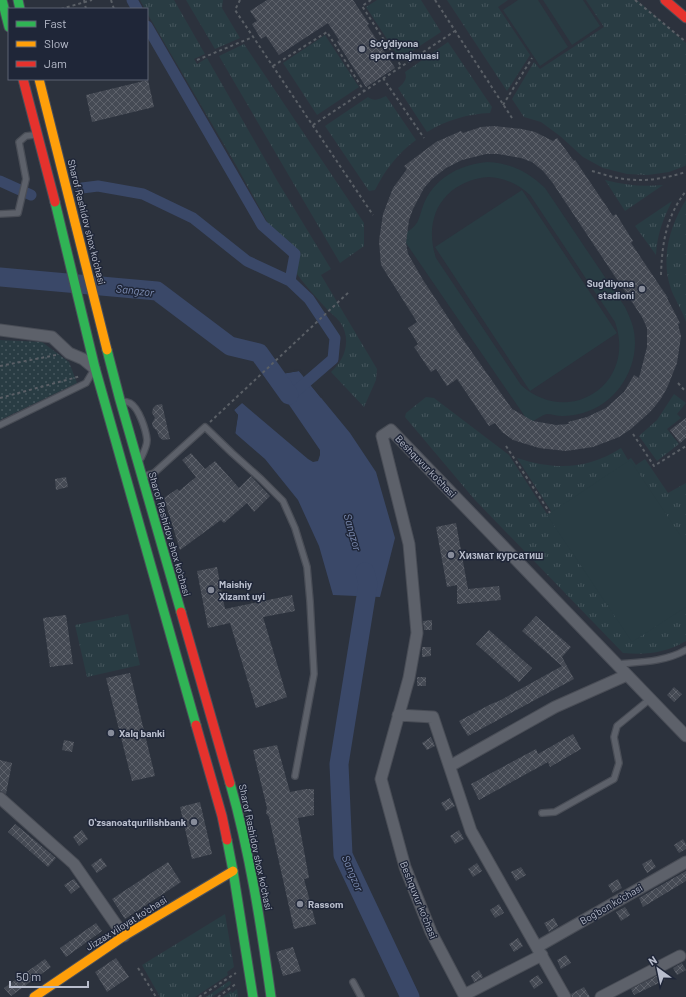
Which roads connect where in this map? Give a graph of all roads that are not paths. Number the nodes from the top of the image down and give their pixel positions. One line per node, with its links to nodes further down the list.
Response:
1 (2, 0): 4 (main road)
2 (665, 0): 3 (main road)
3 (686, 18)
4 (8, 23)
5 (23, 80): 7 (main road)
6 (39, 80): 11 (main road, Sharof Rashidov shox ko'chasi)
7 (37, 134): 8 (lane); 10 (main road)
8 (0, 214)
9 (0, 330): 10 (street)
10 (95, 368): 12 (lane); 16 (main road)
11 (120, 400): 13 (main road, Sharof Rashidov shox ko'chasi); 13 (lane)
12 (0, 425)
13 (138, 463): 14 (main road, Sharof Rashidov shox ko'chasi)
14 (141, 477): 15 (main road, Sharof Rashidov shox ko'chasi); 26 (lane)
15 (168, 564): 16 (main road); 23 (main road, Sharof Rashidov shox ko'chasi)
16 (152, 569): 24 (main road)
17 (686, 650): 18 (lane)
18 (617, 664): 19 (street); 21 (street, Beshquvur ko'chasi)
19 (627, 675): 20 (street); 25 (street)
20 (650, 699): 22 (street); 28 (lane)
21 (398, 715): 25 (street); 32 (street, Beshquvur ko'chasi)
22 (686, 736)
23 (223, 755): 24 (main road); 37 (main road, Sharof Rashidov shox ko'chasi)
24 (206, 760): 30 (main road)
25 (450, 766): 32 (street)
26 (295, 776)
27 (0, 798): 31 (street)
28 (542, 813)
29 (686, 862): 32 (street, Bog'bon ko'chasi)
30 (233, 871): 31 (main road, Jizzax viloyat ko'chasi); 36 (main road)
31 (124, 936): 35 (main road, Jizzax viloyat ko'chasi)
32 (539, 951): 39 (street)
33 (680, 956): 40 (street)
34 (353, 982): 38 (lane)
35 (34, 997)
36 (253, 997)
37 (271, 997)
38 (362, 997)
39 (565, 997)
40 (601, 997)

